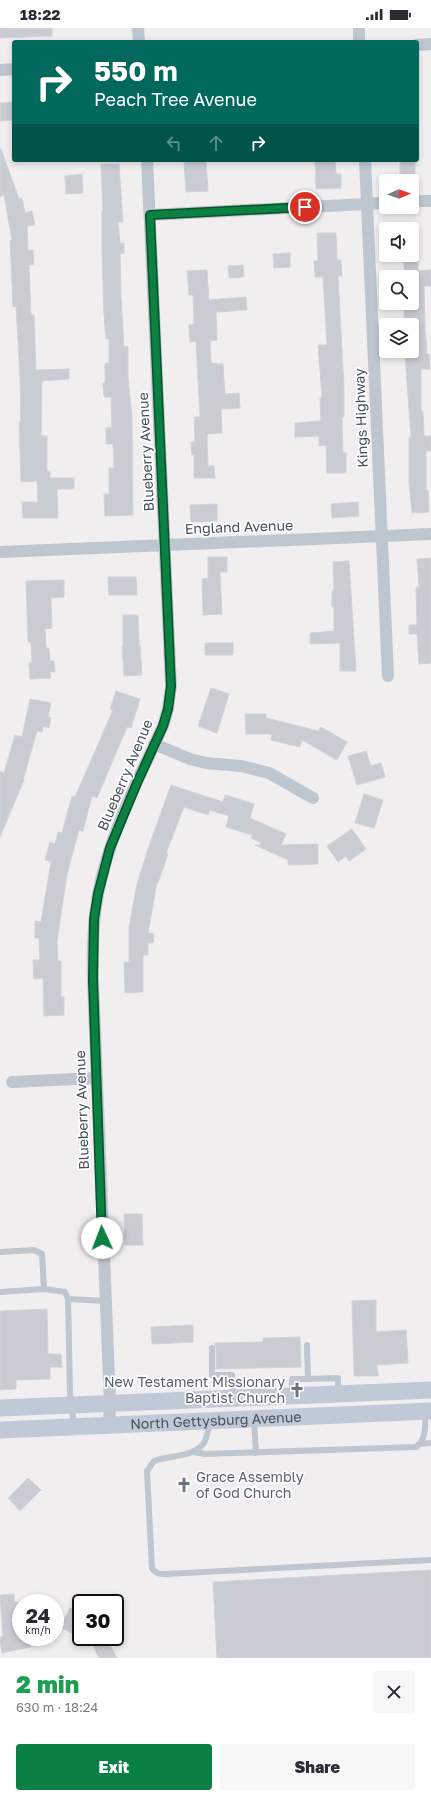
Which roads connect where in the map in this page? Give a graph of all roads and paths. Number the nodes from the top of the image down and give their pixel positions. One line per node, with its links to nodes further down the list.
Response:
1 (138, 28): 3 (street)
2 (359, 28): 4 (street)
3 (139, 40)
4 (359, 40)
5 (431, 44): 6 (street)
6 (419, 45)
7 (12, 69): 8 (street)
8 (0, 70)
9 (147, 162): 15 (street, Blueberry Avenue)
10 (365, 162): 14 (street, Kings Highway)
11 (419, 201): 12 (street)
12 (431, 201)
13 (379, 202): 14 (street)
14 (367, 203): 15 (street); 17 (street, Kings Highway)
15 (150, 215): 18 (street, Blueberry Avenue)
16 (431, 534): 17 (street, England Avenue)
17 (381, 536): 18 (street, England Avenue); 20 (street, Kings Highway)
18 (165, 545): 19 (street, England Avenue); 21 (street, Blueberry Avenue)
19 (0, 552)
20 (388, 676)
21 (154, 744): 22 (street); 23 (street, Blueberry Avenue)
22 (313, 798)
23 (96, 1078): 24 (street); 29 (street, Blueberry Avenue)
24 (12, 1082)
25 (0, 1252): 26 (lane)
26 (44, 1288): 27 (lane); 28 (lane)
27 (0, 1292)
28 (68, 1299): 29 (lane); 40 (lane)
29 (105, 1302): 39 (street, Blueberry Avenue)
30 (307, 1345): 32 (lane)
31 (212, 1348): 36 (lane)
32 (308, 1379): 34 (lane); 35 (lane)
33 (428, 1391): 34 (main road, North Gettysburg Avenue); 42 (main road)
34 (338, 1394): 35 (main road, North Gettysburg Avenue)
35 (292, 1396): 37 (main road, North Gettysburg Avenue)
36 (233, 1398): 37 (main road, North Gettysburg Avenue); 38 (main road, North Gettysburg Avenue)
37 (254, 1398): 43 (main road)
38 (210, 1400): 39 (main road, North Gettysburg Avenue); 44 (main road)
39 (110, 1404): 40 (main road, North Gettysburg Avenue); 45 (street, Blueberry Avenue)
40 (71, 1405): 41 (main road, North Gettysburg Avenue); 46 (lane)
41 (0, 1408)
42 (428, 1411): 43 (main road, North Gettysburg Avenue); 49 (lane)
43 (254, 1419): 44 (main road, North Gettysburg Avenue); 51 (lane)
44 (211, 1421): 45 (main road, North Gettysburg Avenue); 50 (lane)
45 (109, 1425): 46 (main road, North Gettysburg Avenue)
46 (74, 1427): 47 (main road, North Gettysburg Avenue)
47 (0, 1430)
48 (431, 1443): 49 (lane)
49 (420, 1444): 51 (lane)
50 (194, 1452): 51 (lane); 52 (lane)
51 (256, 1453)
52 (431, 1560)

